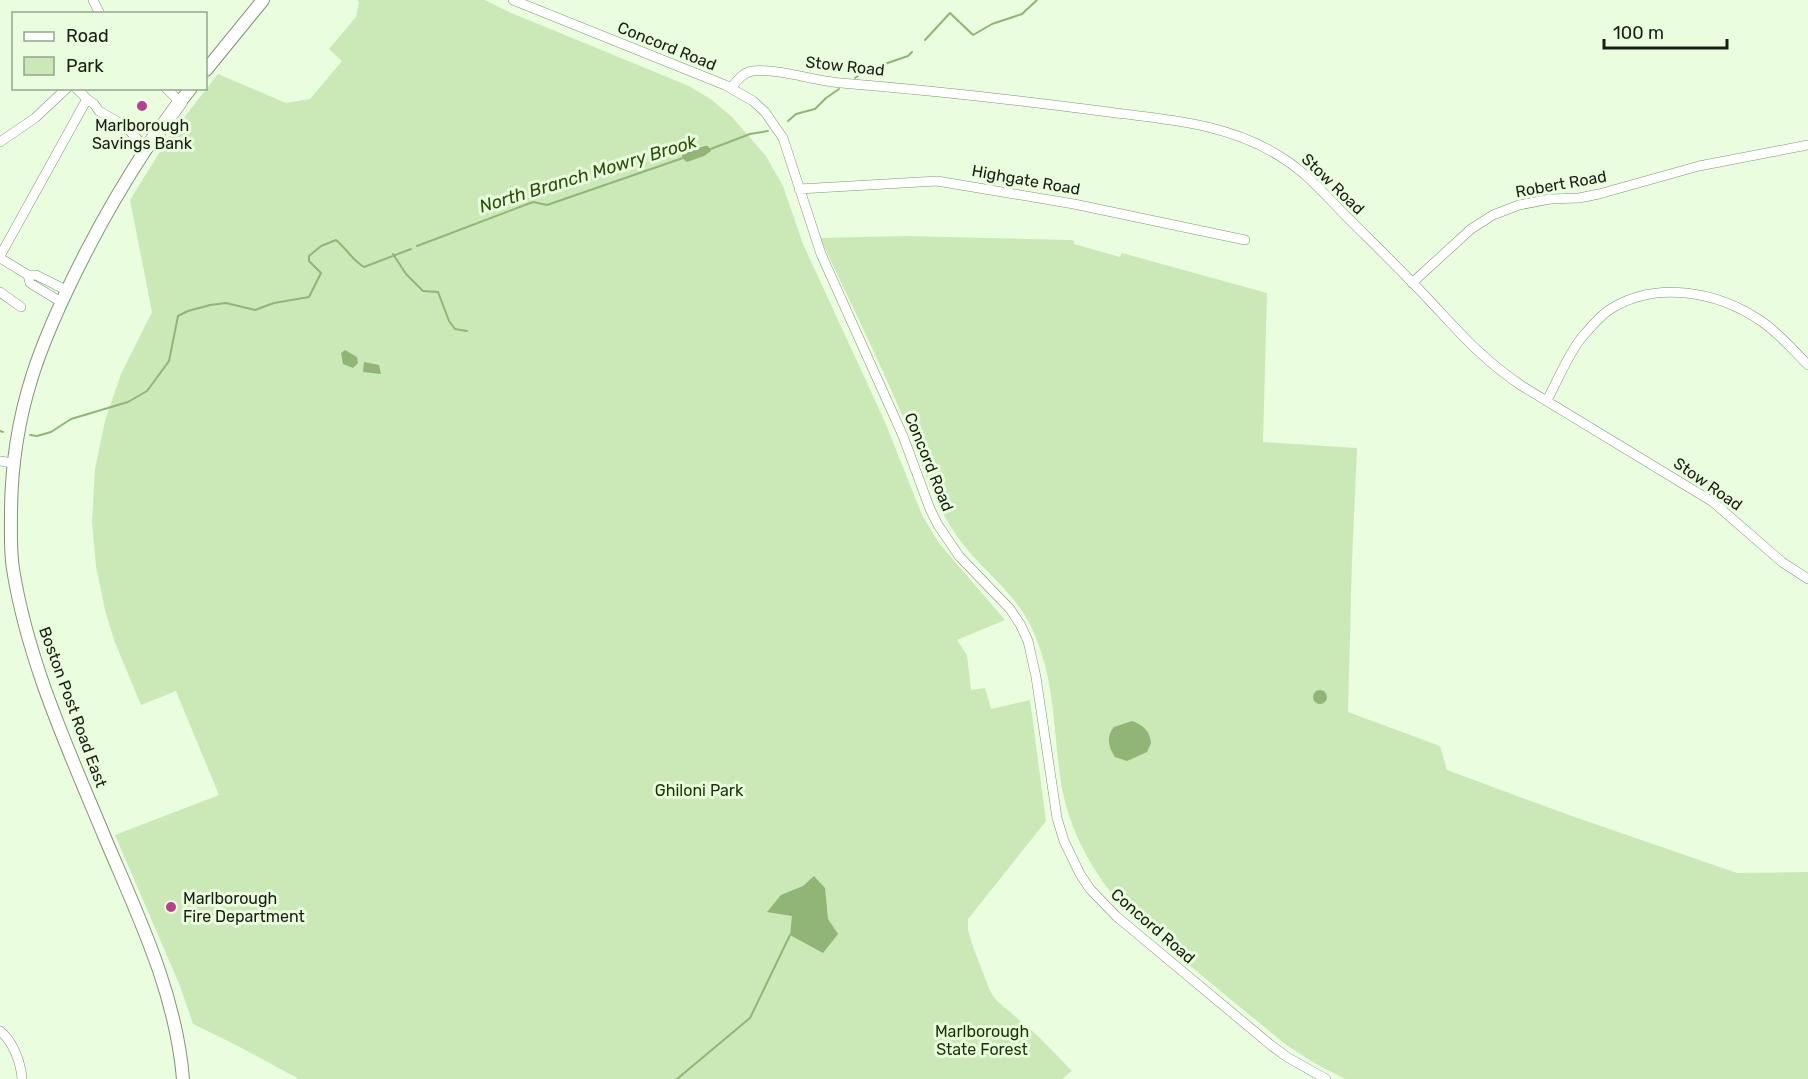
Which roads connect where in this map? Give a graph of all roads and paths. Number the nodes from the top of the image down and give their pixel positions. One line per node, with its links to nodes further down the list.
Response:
1 (263, 0): 3 (main road)
2 (513, 0): 4 (street, Concord Road)
3 (207, 69)
4 (731, 88): 14 (street, Concord Road); 17 (street, Stow Road)
5 (65, 90): 11 (street)
6 (78, 90): 9 (street)
7 (168, 90): 10 (street)
8 (189, 90): 10 (main road, Boston Post Road East)
9 (87, 99): 13 (street); 16 (street)
10 (180, 102): 13 (highway, Boston Post Road East)
11 (0, 142)
12 (1808, 145): 17 (street, Robert Road)
13 (148, 146): 19 (main road, Boston Post Road East)
14 (800, 189): 15 (street, Highgate Road); 29 (street, Concord Road)
15 (1245, 240)
16 (0, 257): 19 (street)
17 (1412, 283): 22 (street, Stow Road)
18 (0, 292): 20 (street)
19 (63, 296): 24 (main road, Boston Post Road East)
20 (21, 307)
21 (1808, 365): 22 (street)
22 (1546, 400): 25 (street, Stow Road)
23 (0, 461): 24 (street)
24 (13, 463): 28 (main road, Boston Post Road East)
25 (1808, 579)
26 (0, 1030): 27 (street)
27 (22, 1079)
28 (183, 1079)
29 (1326, 1079)

